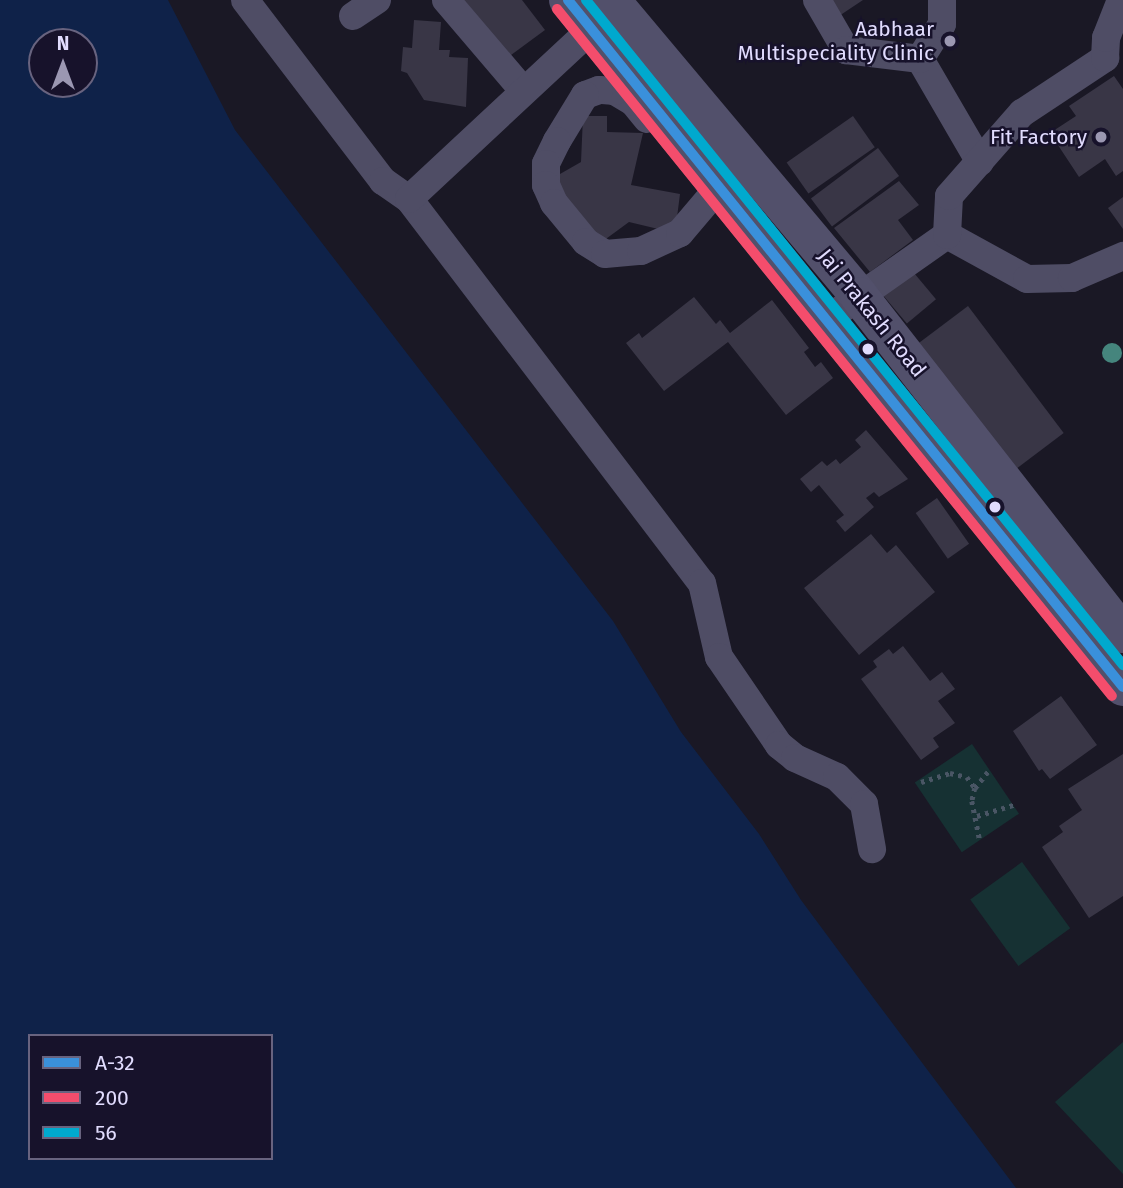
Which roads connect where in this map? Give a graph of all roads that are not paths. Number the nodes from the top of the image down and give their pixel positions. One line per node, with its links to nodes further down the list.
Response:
1 (245, 0): 13 (street)
2 (377, 0): 8 (street)
3 (446, 0): 10 (street)
4 (817, 0): 9 (street)
5 (943, 0): 9 (street)
6 (1121, 0): 11 (street)
7 (597, 8): 10 (street); 12 (main road, Jai Prakash Road); 16 (main road, Jai Prakash Road)
8 (353, 16)
9 (920, 58): 11 (street)
10 (523, 90): 13 (street)
11 (980, 162): 14 (street)
12 (713, 194): 12 (street); 17 (main road, Jai Prakash Road)
13 (409, 199): 22 (street)
14 (947, 235): 15 (street); 16 (street)
15 (1123, 256)
16 (859, 296): 17 (street); 18 (main road, Jai Prakash Road)
17 (826, 320): 19 (main road, Jai Prakash Road)
18 (1012, 491): 19 (main road); 20 (main road, Jai Prakash Road)
19 (980, 512): 21 (main road, Jai Prakash Road)
20 (1123, 634)
21 (1123, 687)
22 (872, 849)

